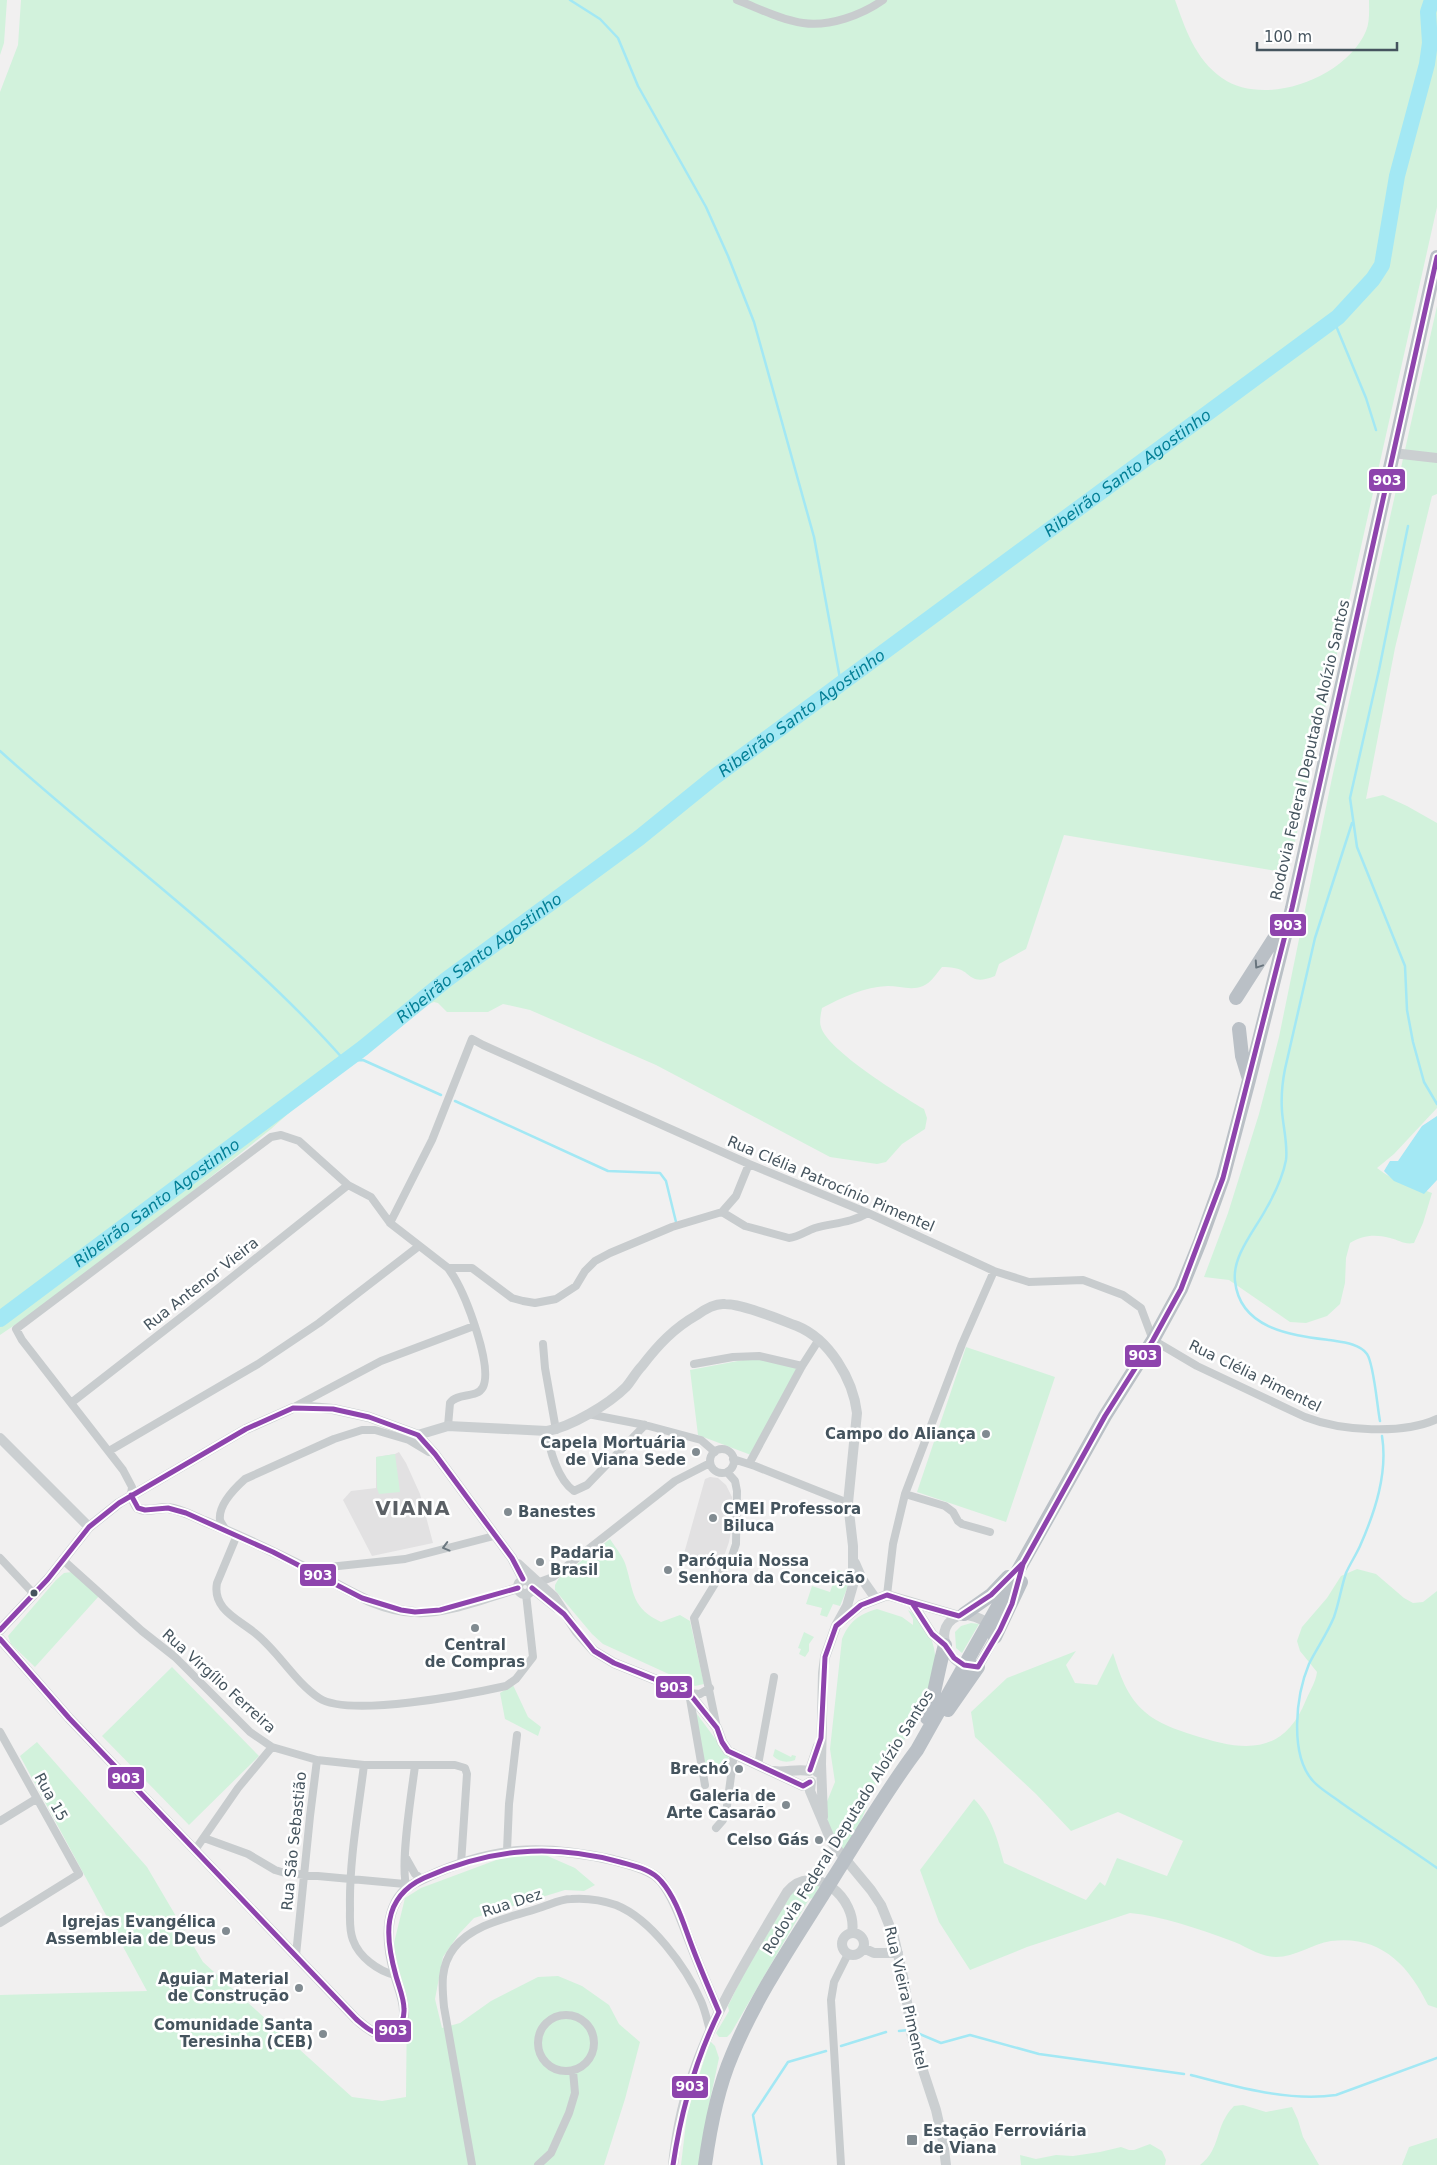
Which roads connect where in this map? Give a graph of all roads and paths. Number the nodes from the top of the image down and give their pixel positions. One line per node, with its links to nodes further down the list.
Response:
1 (738, 0): 2 (street)
2 (883, 0)
3 (1437, 257): 4 (highway, Rodovia Federal Deputado Aloízio Santos)
4 (1393, 453): 5 (street); 6 (highway, Rodovia Federal Deputado Aloízio Santos)
5 (1437, 458)
6 (1292, 908): 7 (highway, one-way to 7); 9 (highway, Rodovia Federal Deputado Aloízio Santos)
7 (1236, 998)
8 (1239, 1029): 9 (highway)
9 (1249, 1080): 19 (highway, Rodovia Federal Deputado Aloízio Santos)
10 (750, 1164): 12 (street); 13 (street, Rua Clélia Patrocínio Pimentel); 14 (street, Rua Clélia Patrocínio Pimentel)
11 (348, 1185): 14 (street); 24 (street, Rua Antenor Vieira); 24 (street)
12 (722, 1212): 13 (street); 16 (street)
13 (868, 1213): 17 (street, Rua Clélia Patrocínio Pimentel)
14 (390, 1223): 15 (street)
15 (419, 1246): 16 (street); 33 (street)
16 (448, 1268): 18 (street)
17 (994, 1271): 19 (street, Rua Clélia Patrocínio Pimentel); 39 (street)
18 (474, 1326): 25 (street); 29 (street)
19 (1153, 1340): 27 (street, Rua Clélia Pimentel); 51 (highway, Rodovia Federal Deputado Aloízio Santos)
20 (818, 1341): 23 (street); 26 (street); 41 (street)
21 (543, 1344): 30 (street)
22 (694, 1364): 23 (street)
23 (802, 1366): 37 (street)
24 (71, 1403): 33 (street)
25 (292, 1408): 32 (street); 40 (street)
26 (588, 1414): 28 (street); 30 (street)
27 (1437, 1419)
28 (646, 1425): 30 (street); 34 (street)
29 (448, 1426): 30 (street); 32 (street)
30 (552, 1430)
31 (0, 1438): 42 (street)
32 (414, 1438): 43 (street); 46 (street)
33 (109, 1451): 40 (street)
34 (715, 1452): 35 (street); 36 (street)
35 (733, 1459): 37 (street); 38 (street)
36 (710, 1463): 38 (street); 53 (street)
37 (749, 1464): 41 (street)
38 (727, 1472): 68 (street)
39 (906, 1494): 44 (street); 55 (street)
40 (131, 1495): 42 (street); 43 (street)
41 (848, 1503): 47 (street)
42 (89, 1528): 50 (street)
43 (226, 1530): 45 (street)
44 (990, 1532)
45 (237, 1536): 52 (street); 53 (street)
46 (494, 1536): 49 (street); 52 (street, one-way to 52)
47 (853, 1546): 56 (street); 60 (street)
48 (0, 1558): 54 (street)
49 (512, 1558): 53 (street); 53 (street)
50 (63, 1560): 54 (street); 73 (street, Rua Virgílio Ferreira)
51 (1023, 1564): 58 (highway); 59 (highway, Rodovia Federal Deputado Aloízio Santos); 62 (highway)
52 (314, 1572): 53 (street)
53 (528, 1586): 69 (street)
54 (34, 1594): 61 (street)
55 (887, 1595): 56 (street); 57 (street)
56 (876, 1599): 60 (street)
57 (912, 1603): 58 (street); 64 (street)
58 (961, 1615): 59 (street); 64 (street)
59 (988, 1624): 62 (street); 65 (highway, Rodovia Federal Deputado Aloízio Santos)
60 (836, 1626): 80 (street)
61 (0, 1630)
62 (995, 1638): 66 (street)
63 (0, 1639): 86 (street)
64 (945, 1644): 65 (street); 74 (highway)
65 (964, 1665): 66 (street); 74 (highway, Rodovia Federal Deputado Aloízio Santos)
66 (978, 1666): 74 (highway)
67 (774, 1677): 79 (street)
68 (710, 1688): 69 (street); 70 (street)
69 (690, 1694): 70 (street); 81 (street)
70 (717, 1728): 75 (street)
71 (0, 1732): 82 (street, Rua 15)
72 (517, 1735): 87 (street)
73 (272, 1747): 76 (street, Rua Virgílio Ferreira); 85 (street)
74 (917, 1750): 107 (highway, Rodovia Federal Deputado Aloízio Santos)
75 (734, 1754): 79 (street); 84 (street)
76 (317, 1760): 77 (street, Rua Virgílio Ferreira); 90 (street, Rua São Sebastião)
77 (364, 1765): 78 (street, Rua Virgílio Ferreira); 92 (street)
78 (415, 1766): 88 (street); 89 (street, Rua Virgílio Ferreira)
79 (762, 1768): 80 (street); 80 (street)
80 (815, 1776): 97 (street, Rua Vieira Pimentel)
81 (705, 1786)
82 (36, 1799): 83 (street); 94 (street, Rua 15)
83 (0, 1821)
84 (716, 1828)
85 (204, 1838): 86 (street); 90 (street)
86 (195, 1850): 99 (street)
87 (507, 1851): 89 (street); 101 (street)
88 (406, 1857): 91 (street); 93 (street)
89 (461, 1864): 91 (street)
90 (305, 1875): 92 (street); 99 (street, Rua São Sebastião)
91 (422, 1879): 93 (street)
92 (350, 1880): 93 (street); 100 (street)
93 (406, 1886): 100 (street)
94 (0, 1923)
95 (852, 1932): 96 (street); 98 (street); 101 (street)
96 (863, 1948): 97 (street); 98 (street)
97 (898, 1953): 109 (street, Rua Vieira Pimentel)
98 (848, 1954): 108 (street)
99 (296, 1955): 100 (street)
100 (395, 1975)
101 (719, 2012): 102 (street)
102 (710, 2030): 104 (street, Rua Dez); 106 (street)
103 (572, 2071): 103 (street); 105 (street)
104 (472, 2165)
105 (538, 2165)
106 (673, 2165)
107 (705, 2165)
108 (841, 2165)
109 (946, 2165)

